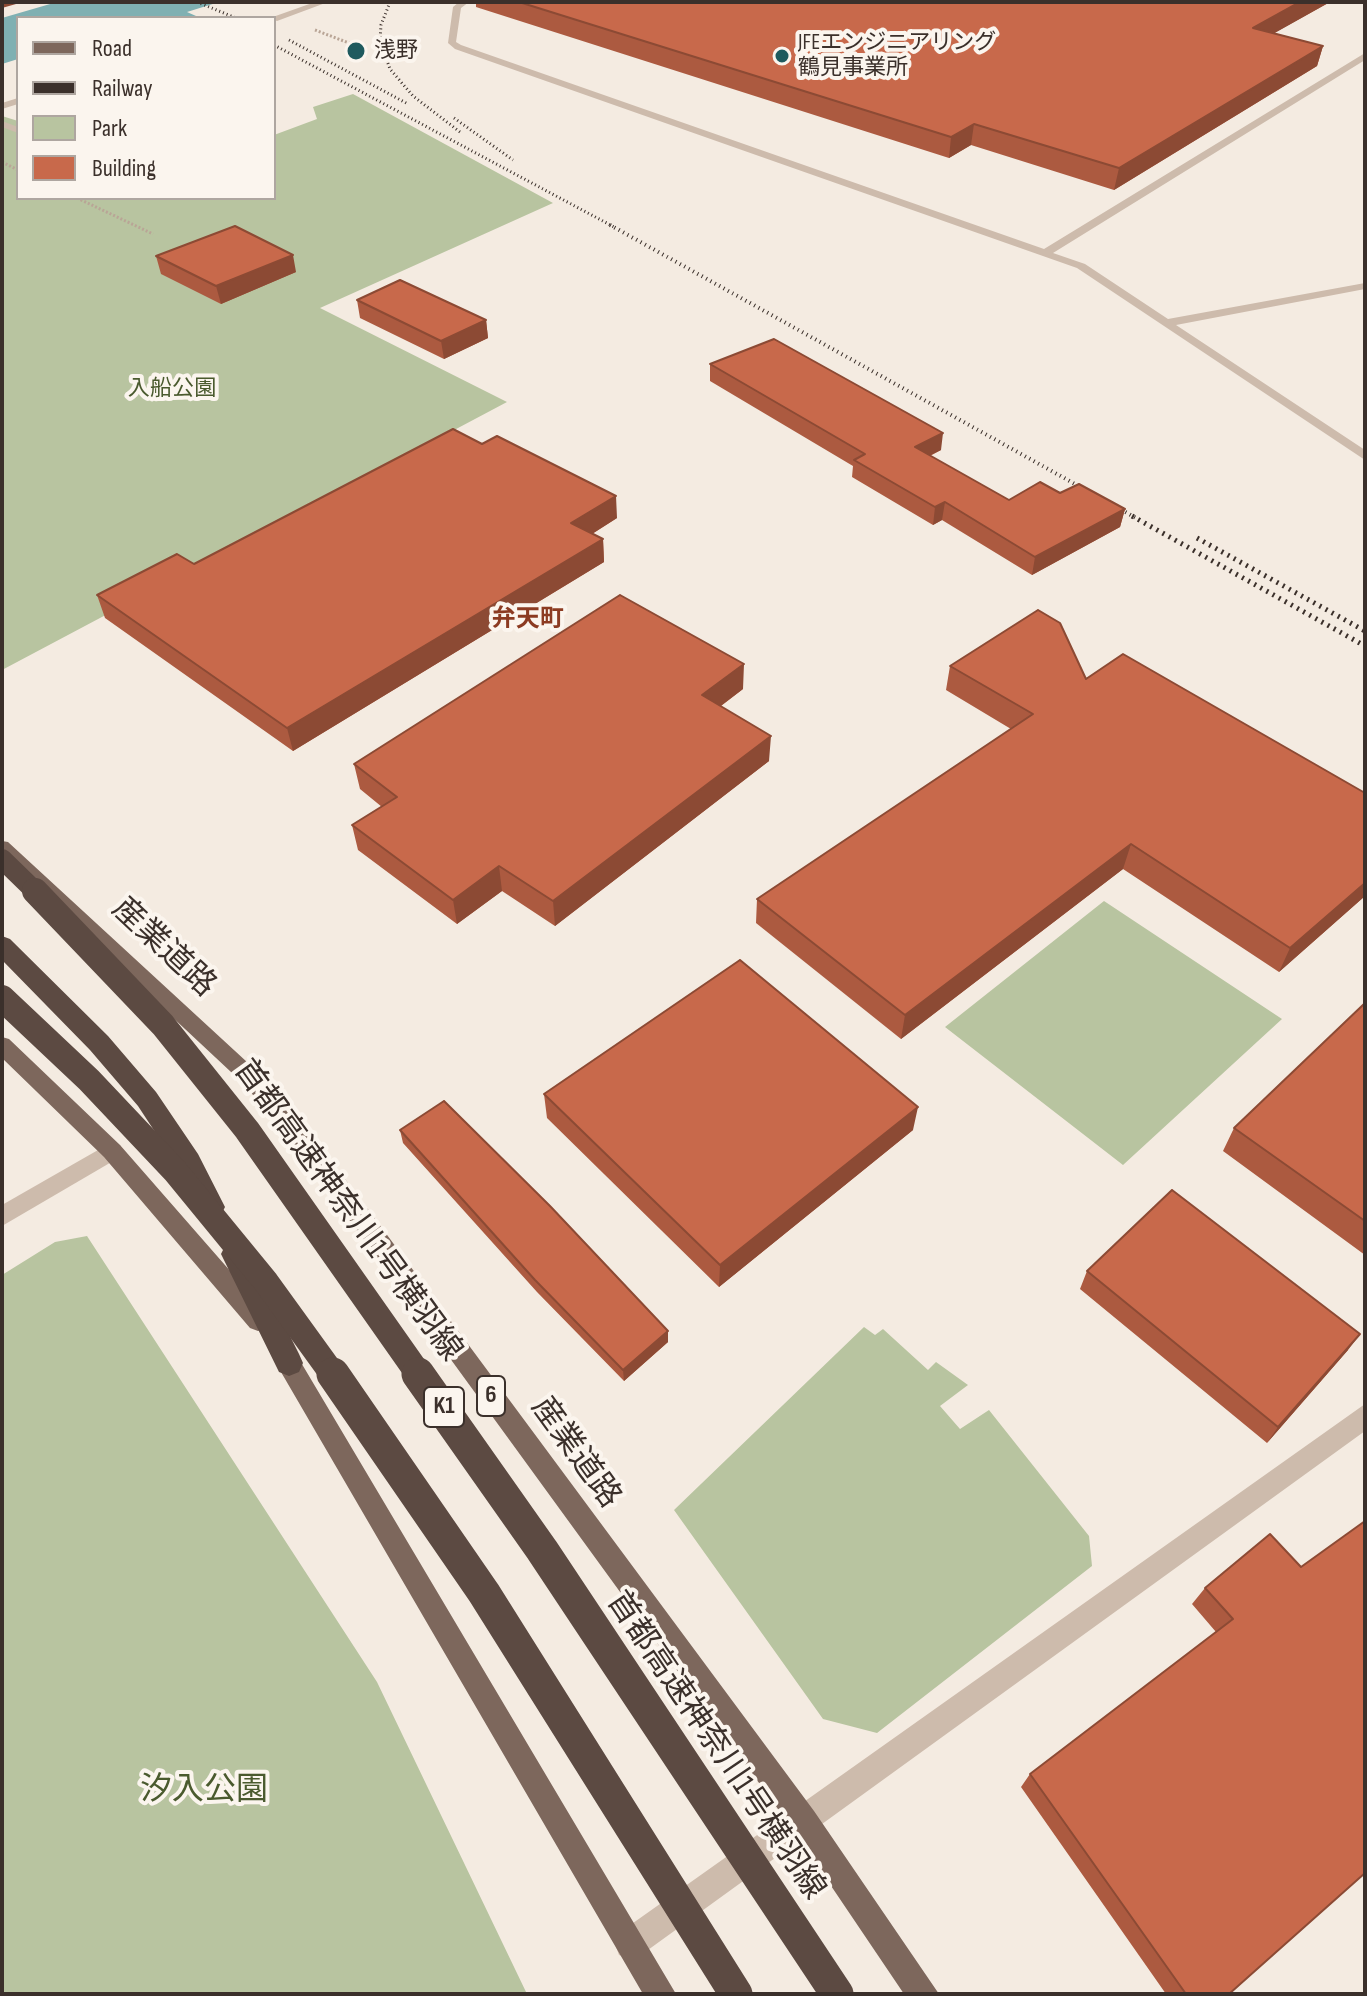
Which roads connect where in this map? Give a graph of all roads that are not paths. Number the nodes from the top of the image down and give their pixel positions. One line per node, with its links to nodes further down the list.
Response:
1 (324, 2): 3 (street)
2 (465, 2): 5 (lane)
3 (276, 18)
4 (1365, 56): 5 (lane)
5 (1047, 252): 7 (lane)
6 (1365, 286): 7 (lane)
7 (1167, 323): 8 (lane)
8 (1365, 456)
9 (2, 847): 11 (main road, 産業道路 / 6)
10 (2, 860): 11 (highway); 23 (highway, 首都高速神奈川1号横羽線 / K1, bridge)
11 (33, 874): 19 (main road, 産業道路 / 6)
12 (2, 945): 17 (highway)
13 (2, 998): 22 (highway, bridge)
14 (2, 1045): 15 (main road)
15 (112, 1151): 16 (street); 17 (main road)
16 (2, 1216)
17 (289, 1363): 20 (main road)
18 (1365, 1416): 19 (street)
19 (804, 1821): 20 (street); 24 (main road, 産業道路 / 6)
20 (630, 1944): 21 (main road)
21 (660, 1994)
22 (736, 1994)
23 (837, 1994)
24 (923, 1994)

